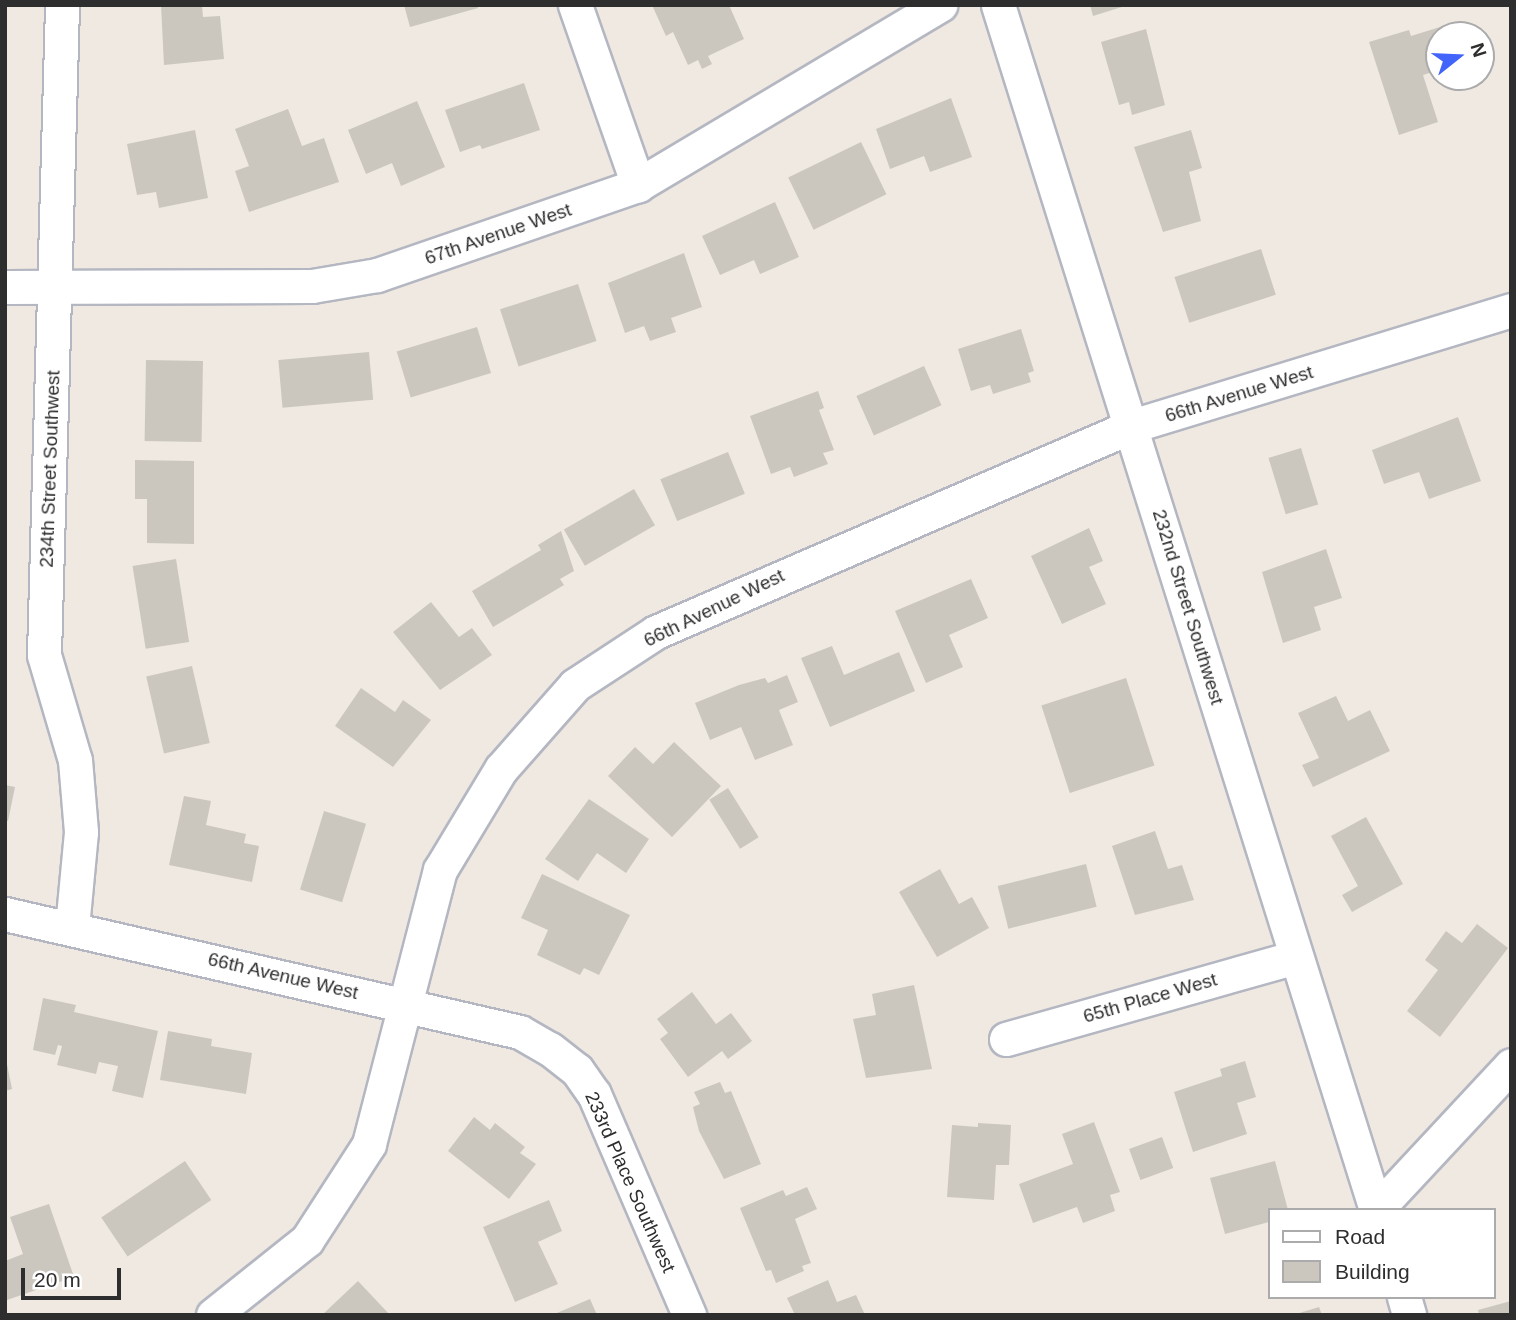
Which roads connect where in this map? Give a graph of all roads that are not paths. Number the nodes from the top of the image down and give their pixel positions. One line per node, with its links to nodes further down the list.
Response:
1 (575, 5): 5 (street)
2 (940, 5): 5 (street, 67th Avenue West)
3 (998, 5): 9 (street, 232nd Street Southwest)
4 (62, 6): 7 (street, 234th Street Southwest)
5 (638, 185): 7 (street, 67th Avenue West)
6 (5, 287): 7 (street, 67th Avenue West)
7 (57, 289): 11 (street, 234th Street Southwest)
8 (1511, 310): 9 (street, 66th Avenue West)
9 (1132, 426): 12 (street, 232nd Street Southwest); 13 (street, 66th Avenue West)
10 (5, 914): 11 (street, 66th Avenue West)
11 (72, 927): 13 (street, 66th Avenue West)
12 (1295, 957): 14 (street, 65th Place West); 16 (street, 232nd Street Southwest)
13 (403, 1004): 18 (street); 19 (street, 233rd Place Southwest)
14 (1006, 1039)
15 (1511, 1065): 17 (street)
16 (1375, 1208)
17 (1378, 1208)
18 (213, 1315)
19 (688, 1315)

